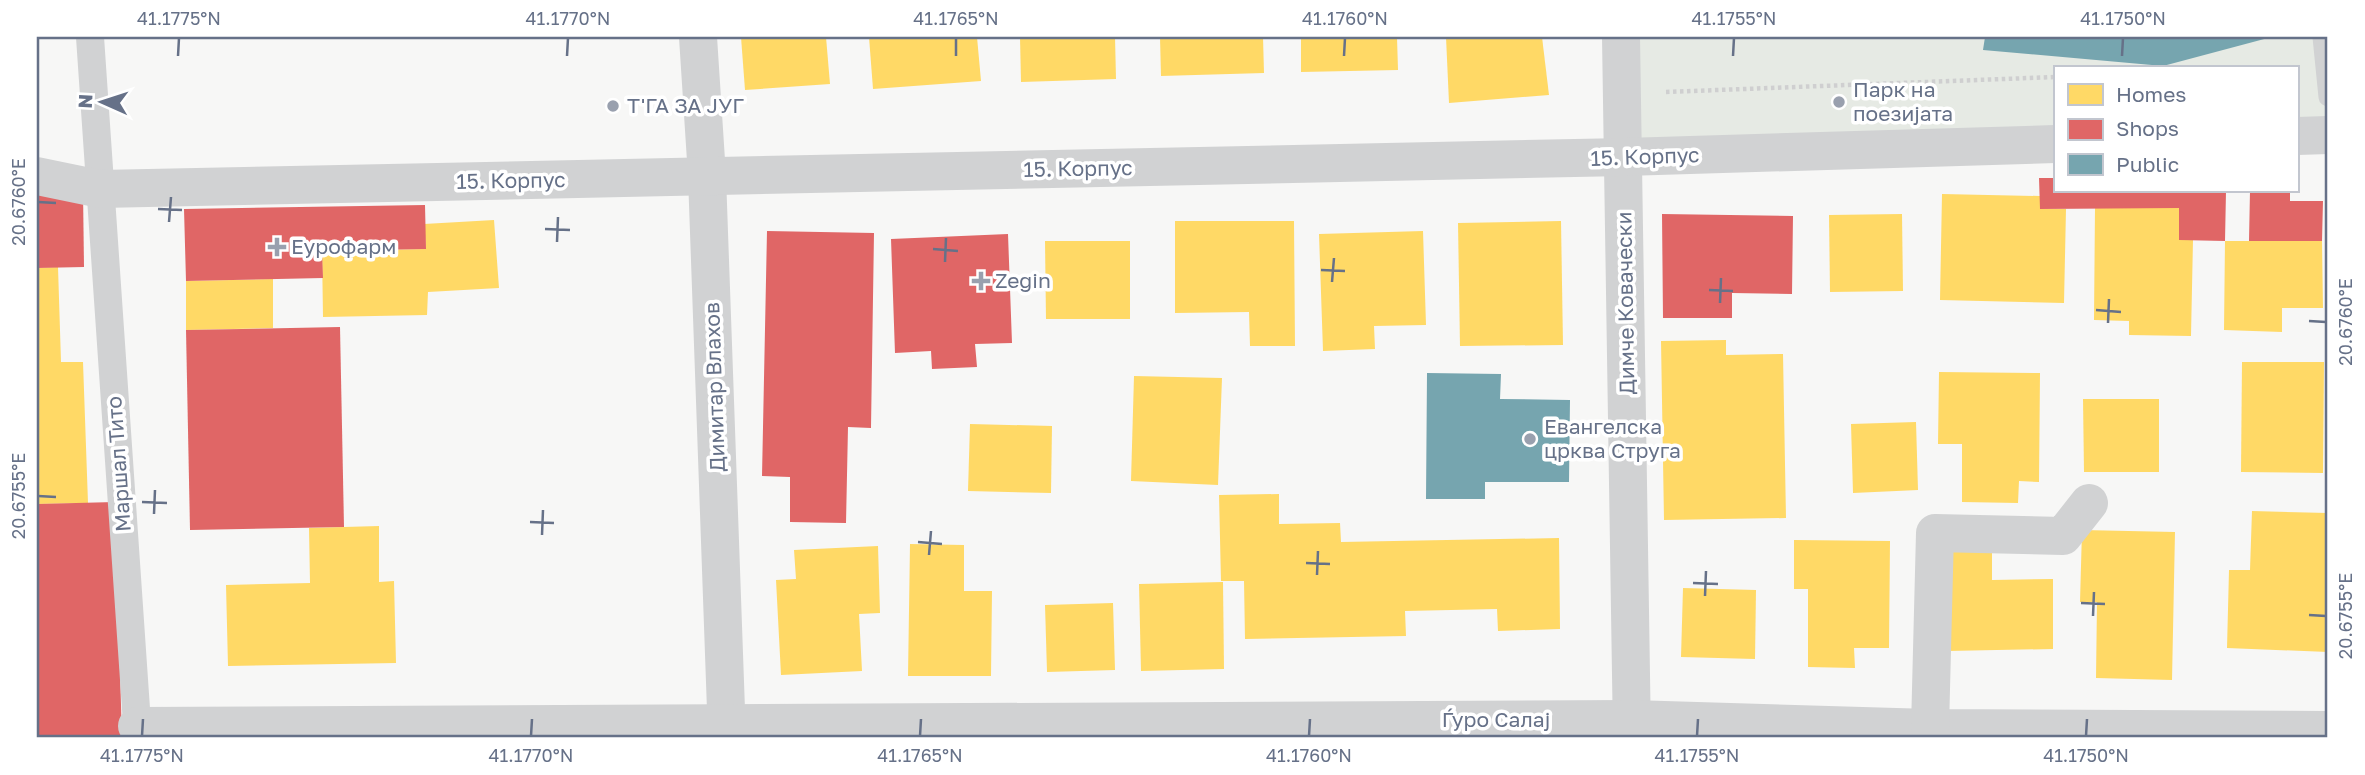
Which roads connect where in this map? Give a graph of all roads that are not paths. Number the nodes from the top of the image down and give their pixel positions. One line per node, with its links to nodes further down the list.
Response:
1 (90, 37): 12 (street, Маршал Тито)
2 (698, 37): 11 (street, Димитар Влахов)
3 (1621, 37): 9 (street, Димче Ковачески)
4 (2322, 37): 5 (lane)
5 (2328, 97)
6 (2328, 135): 7 (street)
7 (2298, 136)
8 (2054, 144): 9 (street, 15. Корпус)
9 (1625, 158): 11 (street, 15. Корпус); 15 (street, Димче Ковачески)
10 (37, 176): 12 (street, 15. Корпус)
11 (707, 176): 12 (street, 15. Корпус); 17 (street, Димитар Влахов)
12 (100, 189): 18 (street, Маршал Тито)
13 (2089, 503): 14 (street)
14 (1930, 727): 15 (street, Ѓуро Салај); 16 (street, Ѓуро Салај)
15 (1632, 729): 17 (street, Ѓуро Салај)
16 (2328, 730)
17 (727, 731): 18 (street, Ѓуро Салај)
18 (138, 732)

